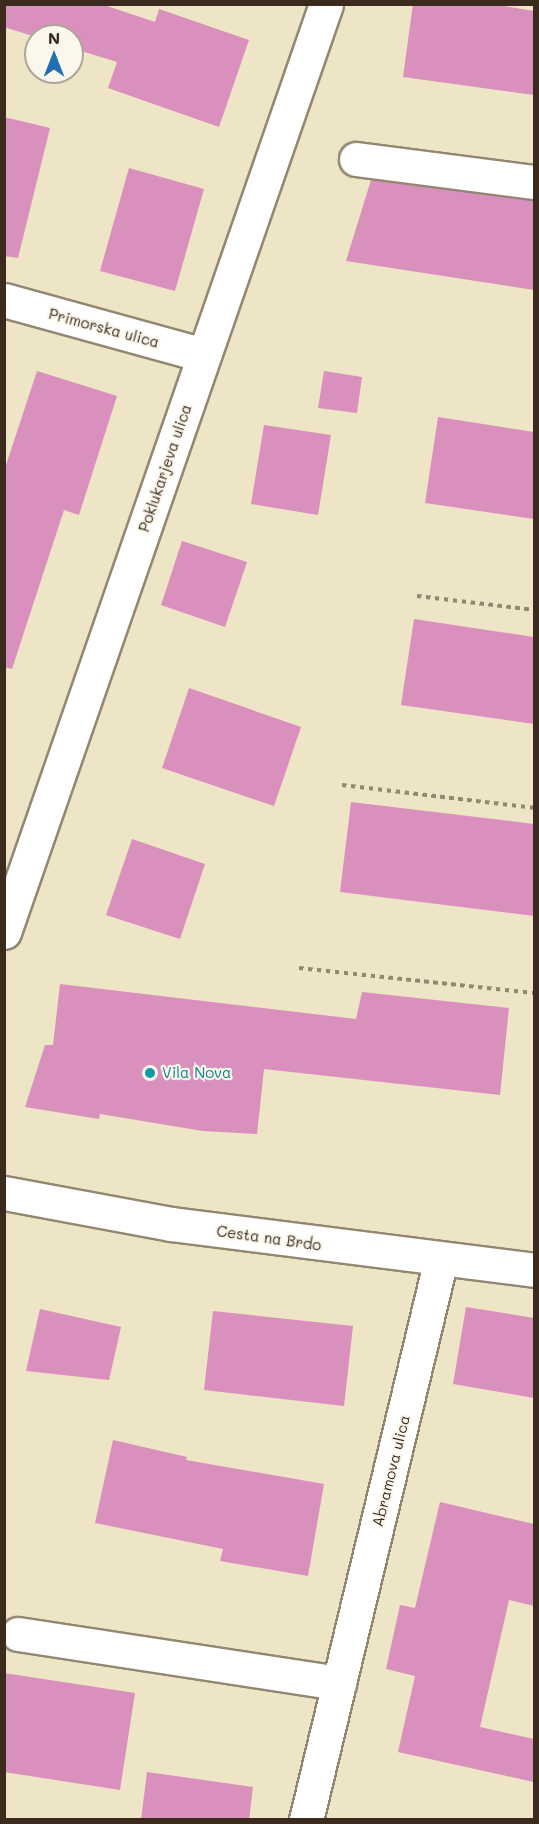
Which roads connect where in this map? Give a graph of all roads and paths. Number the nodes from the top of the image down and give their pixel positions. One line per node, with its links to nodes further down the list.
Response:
1 (326, 4): 5 (street, Poklukarjeva ulica)
2 (356, 159): 3 (street)
3 (534, 182)
4 (4, 300): 5 (street, Primorska ulica)
5 (204, 355): 10 (street, Poklukarjeva ulica)
6 (417, 596): 7 (path)
7 (534, 610)
8 (342, 785): 9 (path)
9 (534, 808)
10 (4, 932)
11 (298, 968): 12 (path)
12 (534, 993)
13 (4, 1193): 14 (street, Cesta na Brdo)
14 (441, 1259): 15 (street, Cesta na Brdo); 17 (street, Abramova ulica)
15 (534, 1270)
16 (18, 1634): 17 (street)
17 (339, 1683): 18 (street, Abramova ulica)
18 (306, 1820)

